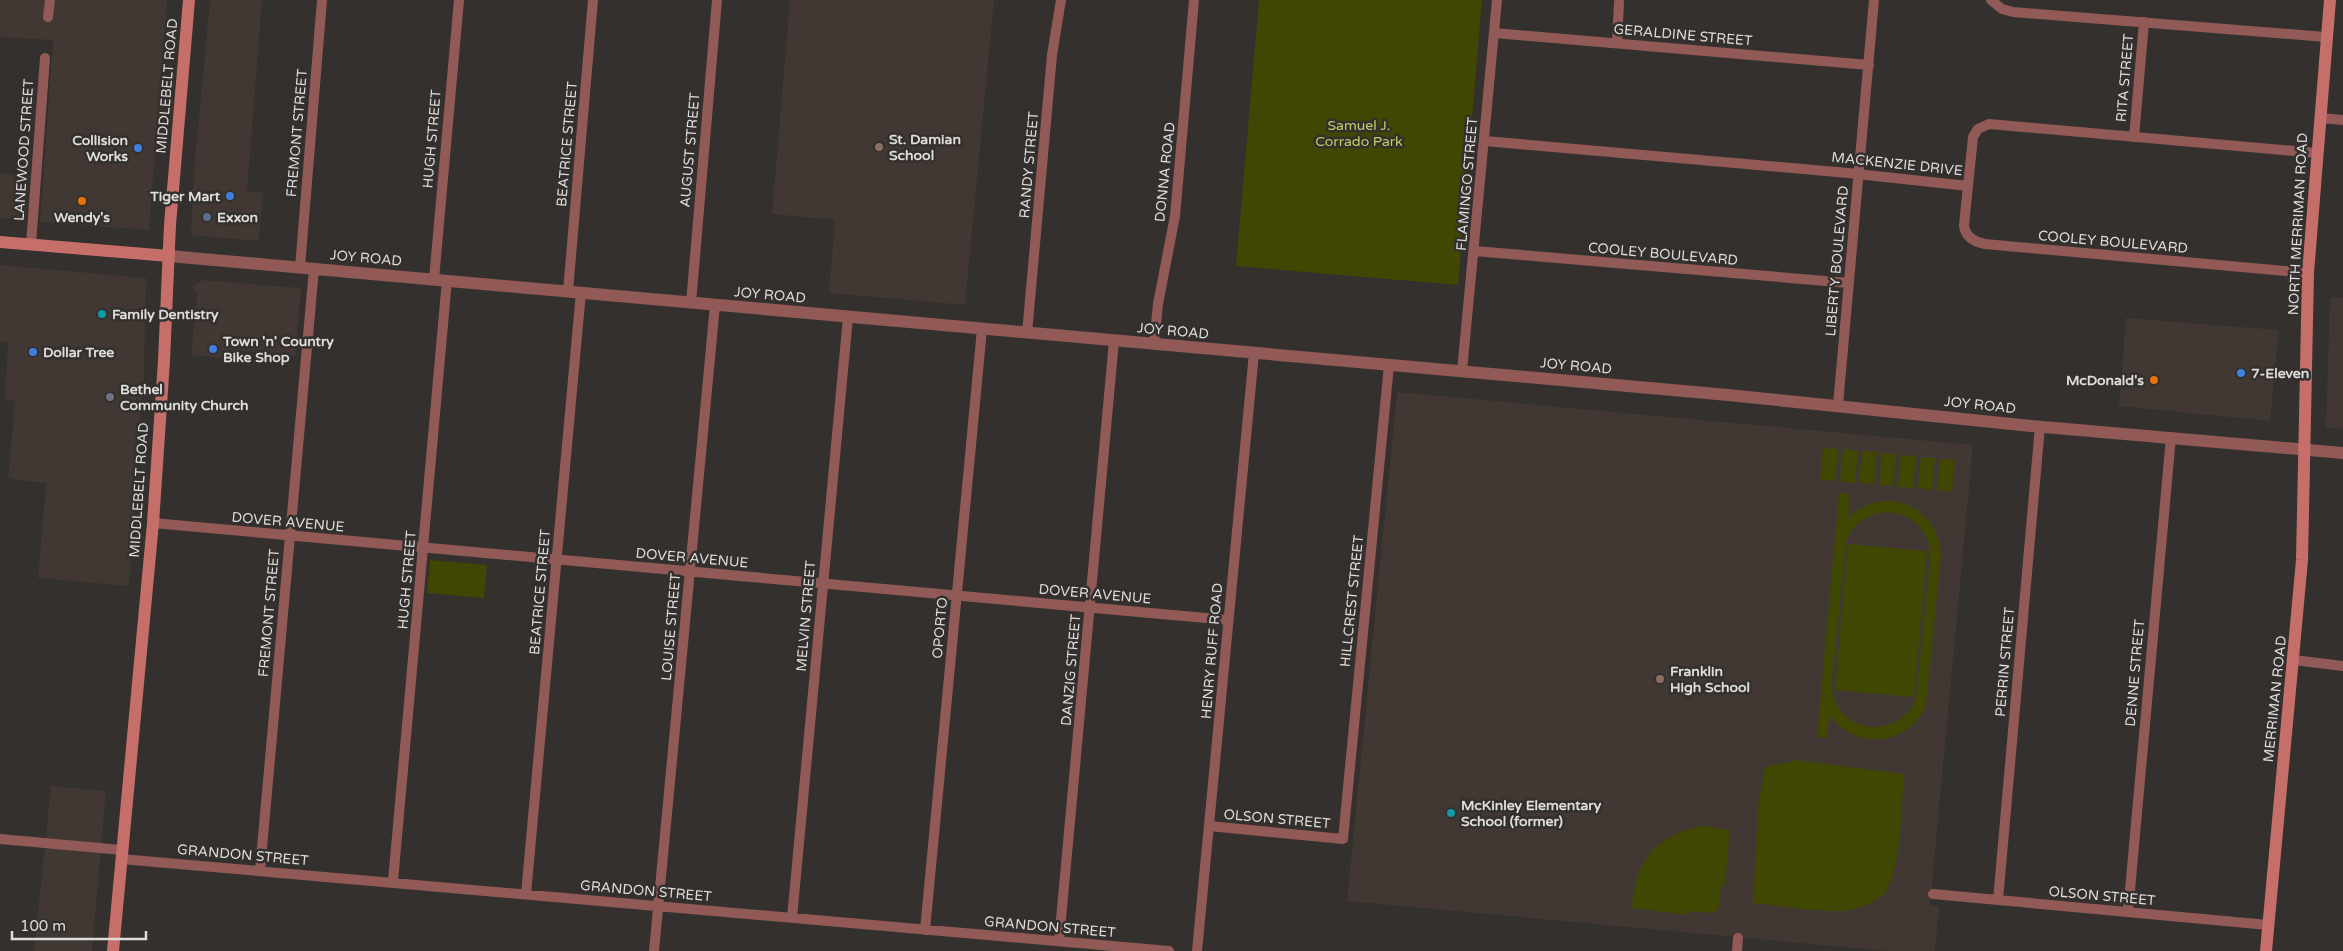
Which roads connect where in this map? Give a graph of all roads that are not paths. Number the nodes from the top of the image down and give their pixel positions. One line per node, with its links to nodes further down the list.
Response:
1 (50, 0): 14 (street)
2 (189, 0): 31 (main road, MIDDLEBELT ROAD)
3 (322, 0): 32 (street, FREMONT STREET)
4 (458, 0): 35 (street, HUGH STREET)
5 (593, 0): 38 (street, BEATRICE STREET)
6 (717, 0): 39 (street, AUGUST STREET)
7 (1061, 0): 43 (street, RANDY STREET)
8 (1194, 0): 45 (street, DONNA ROAD)
9 (1497, 0): 16 (street, FLAMINGO STREET)
10 (1874, 0): 20 (street, LIBERTY BOULEVARD)
11 (2330, 0): 17 (main road, NORTH MERRIMAN ROAD)
12 (1991, 1): 15 (street)
13 (1619, 2): 18 (street)
14 (48, 17)
15 (2144, 22): 17 (street); 23 (street, RITA STREET)
16 (1494, 33): 18 (street, GERALDINE STREET); 24 (street, FLAMINGO STREET)
17 (2326, 37): 21 (main road, NORTH MERRIMAN ROAD)
18 (1617, 43): 20 (street, GERALDINE STREET)
19 (45, 58): 29 (street, LANEWOOD STREET)
20 (1869, 65): 26 (street, LIBERTY BOULEVARD)
21 (2320, 118): 22 (street); 25 (main road, NORTH MERRIMAN ROAD)
22 (2343, 120)
23 (2134, 137): 25 (street, MACKENZIE DRIVE); 27 (street, MACKENZIE DRIVE)
24 (1485, 141): 26 (street, MACKENZIE DRIVE); 30 (street, FLAMINGO STREET)
25 (2317, 153): 34 (main road, NORTH MERRIMAN ROAD)
26 (1859, 175): 27 (street, MACKENZIE DRIVE); 37 (street, LIBERTY BOULEVARD)
27 (1968, 186): 34 (street, COOLEY BOULEVARD)
28 (0, 242): 29 (main road, JOY ROAD)
29 (31, 244): 31 (main road, JOY ROAD)
30 (1475, 251): 37 (street, COOLEY BOULEVARD); 48 (street, FLAMINGO STREET)
31 (169, 256): 32 (street, JOY ROAD); 54 (main road, MIDDLEBELT ROAD)
32 (300, 268): 33 (street, JOY ROAD)
33 (314, 268): 35 (street, JOY ROAD); 55 (street, FREMONT STREET)
34 (2308, 273): 52 (main road, NORTH MERRIMAN ROAD)
35 (434, 280): 36 (street, JOY ROAD)
36 (447, 280): 38 (street, JOY ROAD); 56 (street, HUGH STREET)
37 (1849, 283): 49 (street, LIBERTY BOULEVARD)
38 (574, 292): 39 (street, JOY ROAD); 57 (street, BEATRICE STREET)
39 (691, 303): 40 (street, JOY ROAD)
40 (715, 305): 41 (street, JOY ROAD); 58 (street, LOUISE STREET)
41 (848, 317): 42 (street, JOY ROAD); 59 (street, MELVIN STREET)
42 (982, 329): 43 (street, JOY ROAD); 60 (street, OPORTO)
43 (1028, 333): 44 (street, JOY ROAD)
44 (1114, 341): 45 (street, JOY ROAD); 61 (street, DANZIG STREET)
45 (1154, 344): 46 (street, JOY ROAD)
46 (1254, 354): 47 (street, JOY ROAD); 62 (street, HENRY RUFF ROAD)
47 (1389, 365): 48 (street, JOY ROAD); 67 (street, HILLCREST STREET)
48 (1462, 371): 49 (street, JOY ROAD)
49 (1838, 406): 50 (street, JOY ROAD)
50 (2040, 426): 51 (street, JOY ROAD); 73 (street, PERRIN STREET)
51 (2171, 437): 52 (street, JOY ROAD); 75 (street, DENNE STREET)
52 (2304, 450): 53 (street, JOY ROAD); 63 (main road, MERRIMAN ROAD)
53 (2343, 453)
54 (153, 523): 55 (street, DOVER AVENUE); 68 (main road, MIDDLEBELT ROAD)
55 (290, 536): 56 (street, DOVER AVENUE); 69 (street, FREMONT STREET)
56 (424, 548): 57 (street, DOVER AVENUE); 70 (street, HUGH STREET)
57 (557, 559): 58 (street, DOVER AVENUE); 71 (street, BEATRICE STREET)
58 (690, 571): 59 (street, DOVER AVENUE); 74 (street, LOUISE STREET)
59 (823, 584): 60 (street, DOVER AVENUE); 76 (street, MELVIN STREET)
60 (957, 595): 61 (street, DOVER AVENUE); 78 (street, OPORTO)
61 (1090, 607): 62 (street, DOVER AVENUE); 80 (street, DANZIG STREET)
62 (1228, 620): 65 (street, HENRY RUFF ROAD)
63 (2294, 660): 64 (street); 77 (main road, MERRIMAN ROAD)
64 (2343, 666)
65 (1209, 826): 67 (street, OLSON STREET); 84 (street, HENRY RUFF ROAD)
66 (0, 839): 68 (street, GRANDON STREET)
67 (1343, 839)
68 (122, 854): 69 (street, GRANDON STREET); 81 (main road, MIDDLEBELT ROAD)
69 (260, 870): 70 (street, GRANDON STREET)
70 (393, 881): 71 (street, GRANDON STREET)
71 (526, 894): 74 (street, GRANDON STREET)
72 (1933, 894): 73 (street, OLSON STREET)
73 (1998, 900): 75 (street, OLSON STREET)
74 (659, 906): 76 (street, GRANDON STREET); 82 (street, LOUISE STREET)
75 (2128, 912): 77 (street, OLSON STREET)
76 (792, 918): 78 (street, GRANDON STREET)
77 (2268, 925): 86 (main road, MERRIMAN ROAD)
78 (925, 930): 80 (street, GRANDON STREET)
79 (1738, 938): 85 (street)
80 (1060, 941): 83 (street, GRANDON STREET)
81 (113, 951)
82 (654, 951)
83 (1168, 951)
84 (1197, 951)
85 (1737, 951)
86 (2266, 951)

